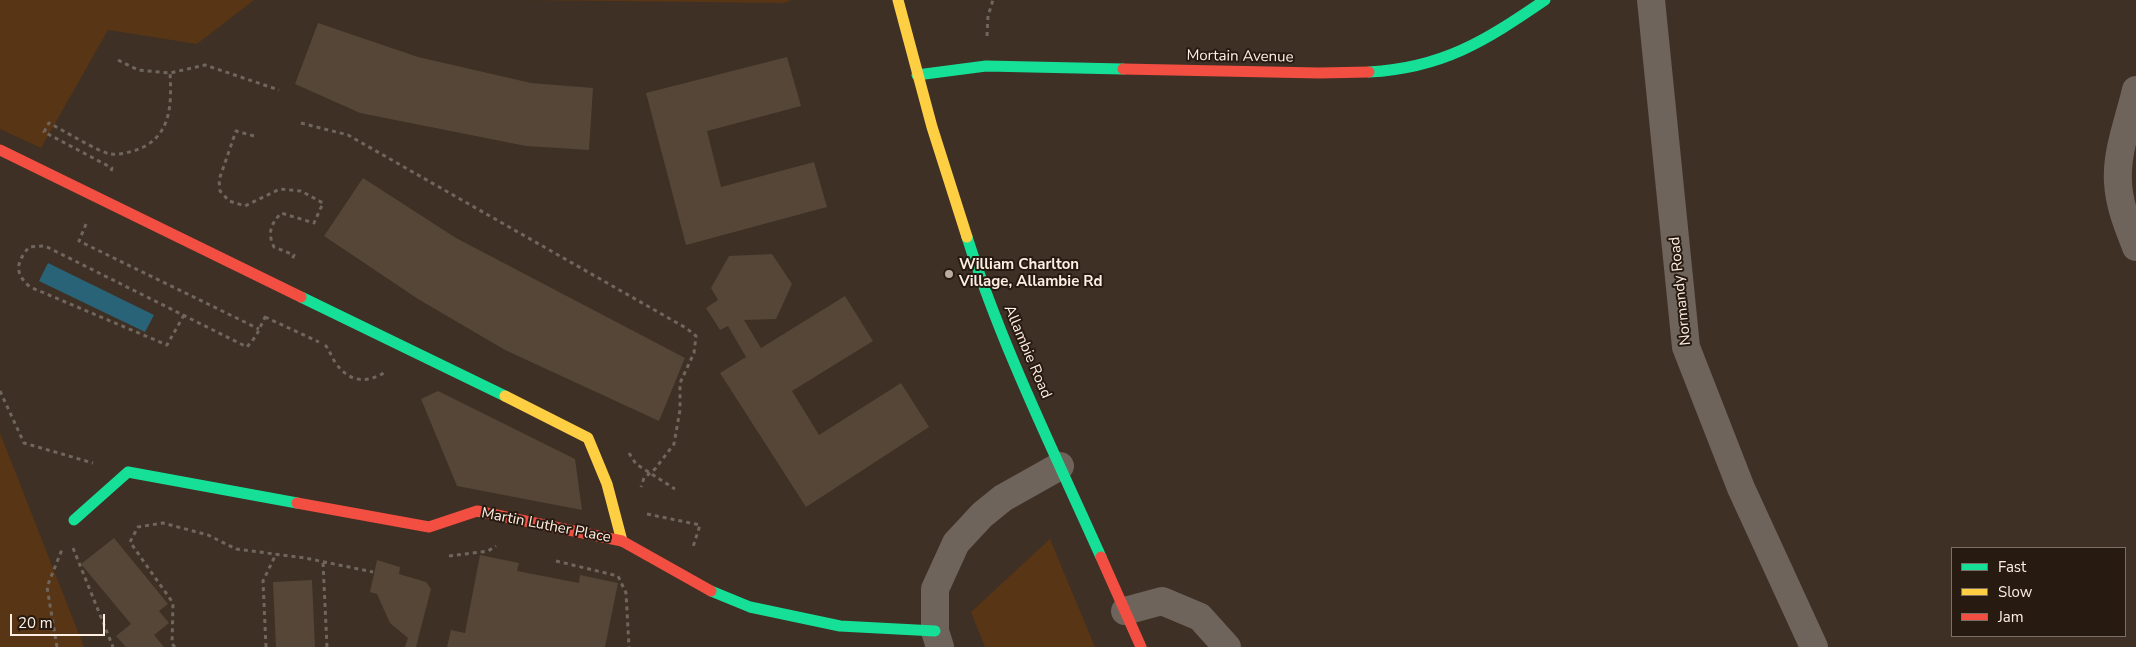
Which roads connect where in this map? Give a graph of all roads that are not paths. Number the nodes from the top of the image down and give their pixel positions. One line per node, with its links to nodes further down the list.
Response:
1 (898, 0): 4 (street, Allambie Road)
2 (1545, 0): 4 (street, Mortain Avenue)
3 (1652, 0): 15 (street, Normandy Road)
4 (917, 75): 8 (street, Allambie Road)
5 (2136, 90): 7 (street)
6 (0, 150): 10 (street)
7 (2136, 246)
8 (1060, 466): 11 (street, Allambie Road); 12 (street, Martin Luther Place)
9 (74, 520): 10 (street, Martin Luther Place)
10 (622, 541): 12 (street, Martin Luther Place)
11 (1125, 611): 13 (street, Allambie Road); 14 (street)
12 (937, 639)
13 (1141, 647)
14 (1226, 647)
15 (1814, 647)

